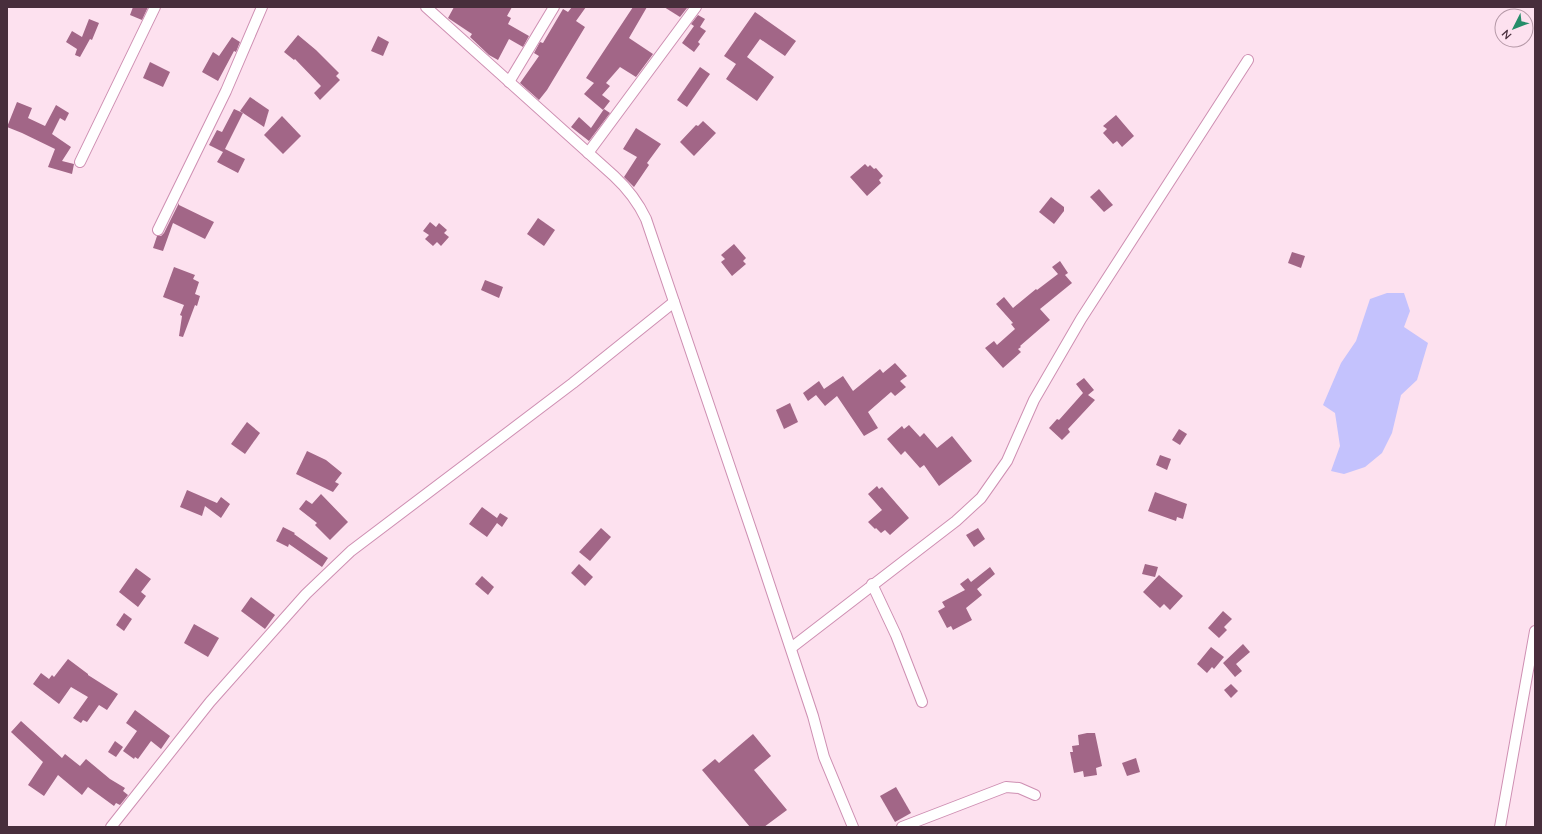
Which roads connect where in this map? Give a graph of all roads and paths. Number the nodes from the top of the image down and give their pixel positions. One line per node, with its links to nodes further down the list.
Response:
1 (155, 7): 9 (street)
2 (262, 7): 10 (street)
3 (426, 7): 7 (street)
4 (554, 7): 7 (street)
5 (696, 7): 8 (street)
6 (1248, 60): 12 (street)
7 (509, 82): 8 (street)
8 (588, 153): 11 (street)
9 (80, 162)
10 (158, 230)
11 (674, 302): 14 (street); 17 (street)
12 (872, 584): 14 (street); 15 (street)
13 (1535, 631): 20 (street)
14 (791, 648): 18 (street)
15 (922, 702)
16 (1035, 795): 19 (street)
17 (111, 827)
18 (853, 827)
19 (902, 827)
20 (1500, 827)

